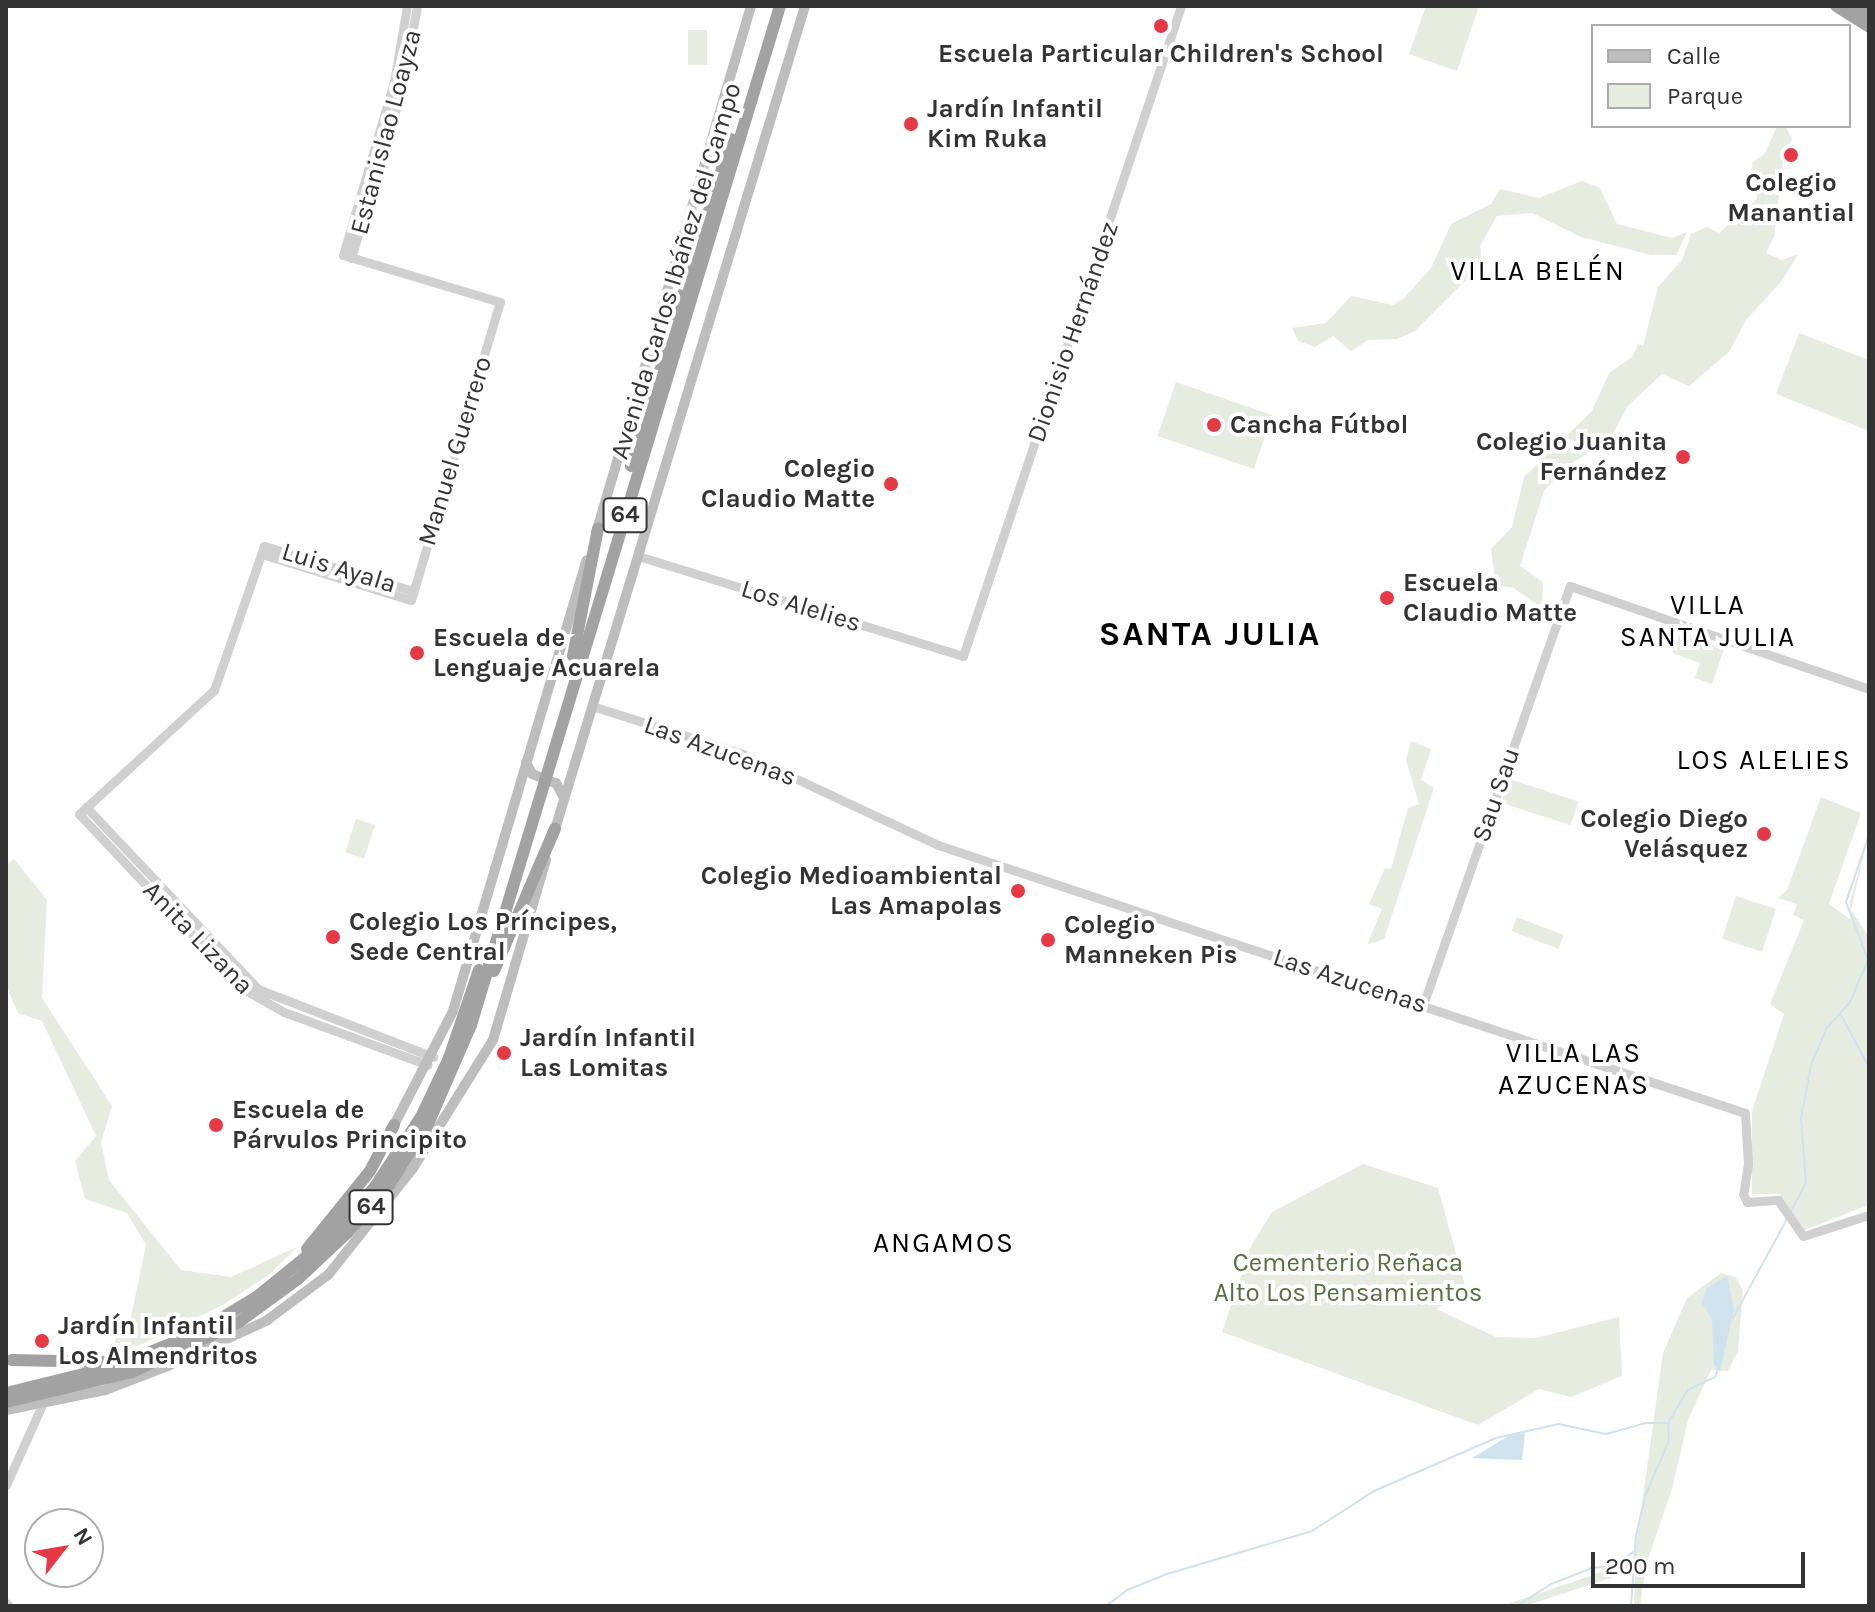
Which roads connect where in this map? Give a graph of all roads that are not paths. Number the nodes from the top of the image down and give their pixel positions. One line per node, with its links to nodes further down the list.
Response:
1 (407, 6): 11 (street, Estanislao Loayza)
2 (417, 6): 11 (street, Estanislao Loayza)
3 (751, 6): 12 (main road, Avenida Carlos Ibáñez del Campo)
4 (771, 6): 15 (highway, Avenida Carlos Ibáñez del Campo / 64)
5 (780, 6): 28 (highway, Avenida Carlos Ibáñez del Campo / 64)
6 (805, 6): 13 (main road, Avenida Carlos Ibáñez del Campo)
7 (1181, 6): 16 (street, Dionisio Hernández)
8 (1836, 6): 10 (highway)
9 (1853, 7): 10 (highway)
10 (1867, 21)
11 (347, 256): 14 (street, Manuel Guerrero)
12 (598, 528): 15 (highway); 19 (main road, Avenida Carlos Ibáñez del Campo)
13 (638, 556): 16 (street, Los Alelies); 18 (main road, Avenida Carlos Ibáñez del Campo)
14 (412, 595): 25 (street, Luis Ayala)
15 (573, 656): 32 (highway, Avenida Carlos Ibáñez del Campo / 64)
16 (963, 656)
17 (1869, 689): 27 (street, Sau Sau)
18 (592, 706): 20 (main road, Avenida Carlos Ibáñez del Campo); 27 (street, Las Azucenas)
19 (526, 762): 21 (main road); 22 (main road, Avenida Carlos Ibáñez del Campo)
20 (571, 772): 23 (main road); 24 (main road, Avenida Carlos Ibáñez del Campo)
21 (532, 774): 22 (main road); 23 (main road)
22 (521, 780): 29 (main road, Avenida Carlos Ibáñez del Campo)
23 (553, 781): 24 (main road)
24 (564, 798): 26 (main road, Avenida Carlos Ibáñez del Campo)
25 (83, 810): 29 (street, Anita Lizana)
26 (555, 829): 28 (highway); 37 (main road, Avenida Carlos Ibáñez del Campo)
27 (1423, 1005): 31 (street, Las Azucenas)
28 (471, 1025): 36 (highway, Avenida Carlos Ibáñez del Campo / 64)
29 (431, 1061): 30 (main road, Avenida Carlos Ibáñez del Campo)
30 (394, 1125): 32 (highway)
31 (1869, 1215)
32 (270, 1287): 33 (highway, Avenida Carlos Ibáñez del Campo / 64)
33 (155, 1351): 34 (highway); 35 (highway, 64)
34 (9, 1359)
35 (6, 1393)
36 (6, 1402)
37 (42, 1405): 38 (main road, Avenida Carlos Ibáñez del Campo); 39 (street)
38 (6, 1410)
39 (6, 1485)

